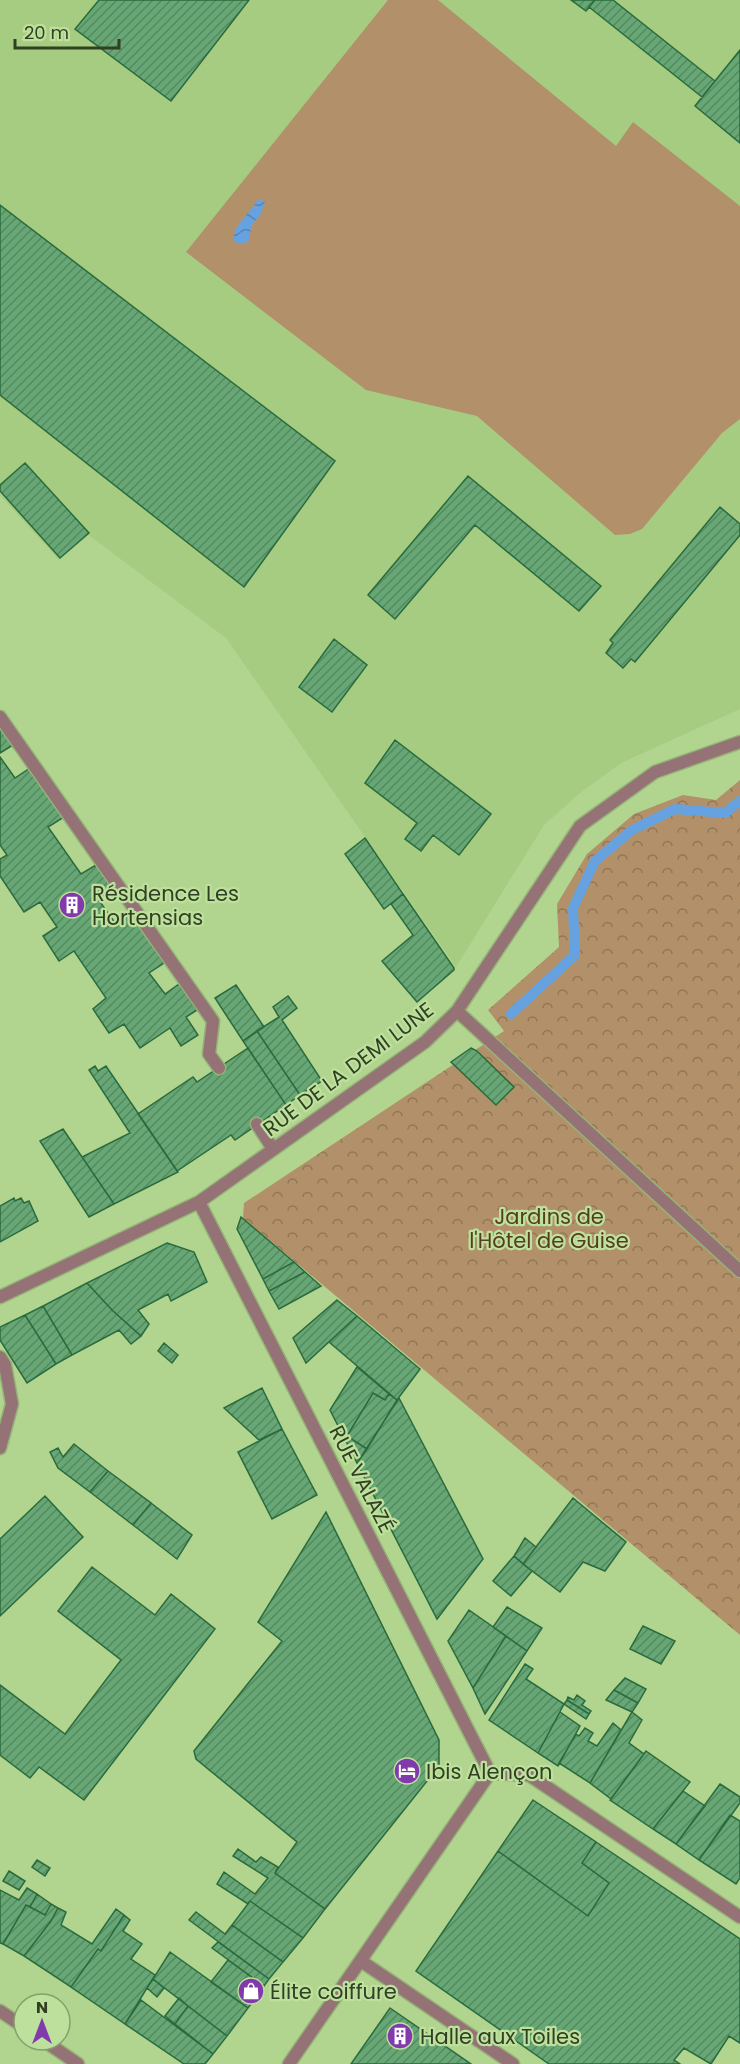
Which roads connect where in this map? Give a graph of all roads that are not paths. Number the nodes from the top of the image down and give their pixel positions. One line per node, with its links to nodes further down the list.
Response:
1 (0, 717): 4 (street)
2 (740, 742): 3 (street, RUE DE LA DEMI LUNE)
3 (457, 1011): 6 (street, RUE DE LA DEMI LUNE); 8 (street)
4 (219, 1068)
5 (257, 1124): 6 (street)
6 (273, 1149): 7 (street, RUE DE LA DEMI LUNE)
7 (199, 1202): 9 (street, RUE DE LA DEMI LUNE); 12 (street, RUE VALAZÉ)
8 (740, 1271)
9 (0, 1298)
10 (0, 1357): 11 (street)
11 (0, 1448)
12 (490, 1773): 13 (street); 14 (street)
13 (740, 1917)
14 (361, 1960): 17 (street); 18 (street)
15 (60, 2052): 16 (street)
16 (78, 2064)
17 (289, 2064)
18 (513, 2064)

